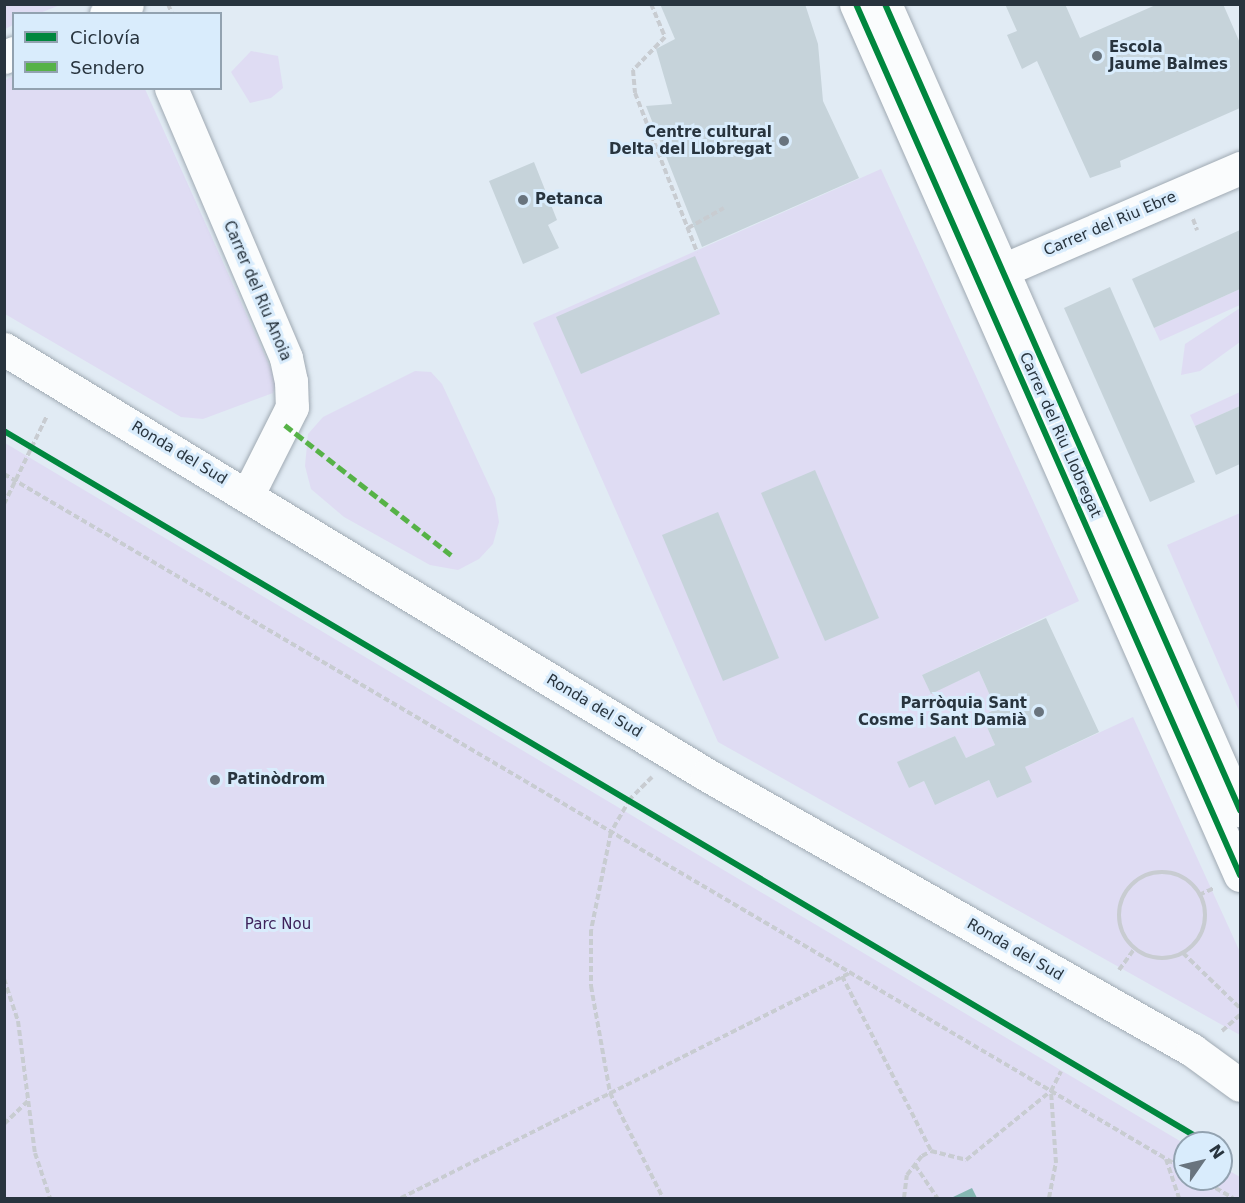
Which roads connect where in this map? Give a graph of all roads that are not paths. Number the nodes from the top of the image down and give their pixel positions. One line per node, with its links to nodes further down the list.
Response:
1 (127, 4): 4 (street)
2 (856, 4): 7 (street, Carrer del Riu Llobregat)
3 (885, 4): 7 (street, Carrer del Riu Llobregat)
4 (110, 12)
5 (172, 90): 9 (street, Carrer del Riu Anoia)
6 (1240, 168): 7 (street, Carrer del Riu Ebre)
7 (990, 275): 10 (street, Carrer del Riu Llobregat); 11 (street, Carrer del Riu Llobregat)
8 (4, 350): 9 (street, Ronda del Sud)
9 (248, 494): 12 (street, Ronda del Sud)
10 (1240, 810)
11 (1230, 880)
12 (1192, 1050): 13 (street, Ronda del Sud); 14 (street, Ronda del Sud)
13 (1240, 1069)
14 (1240, 1084)

